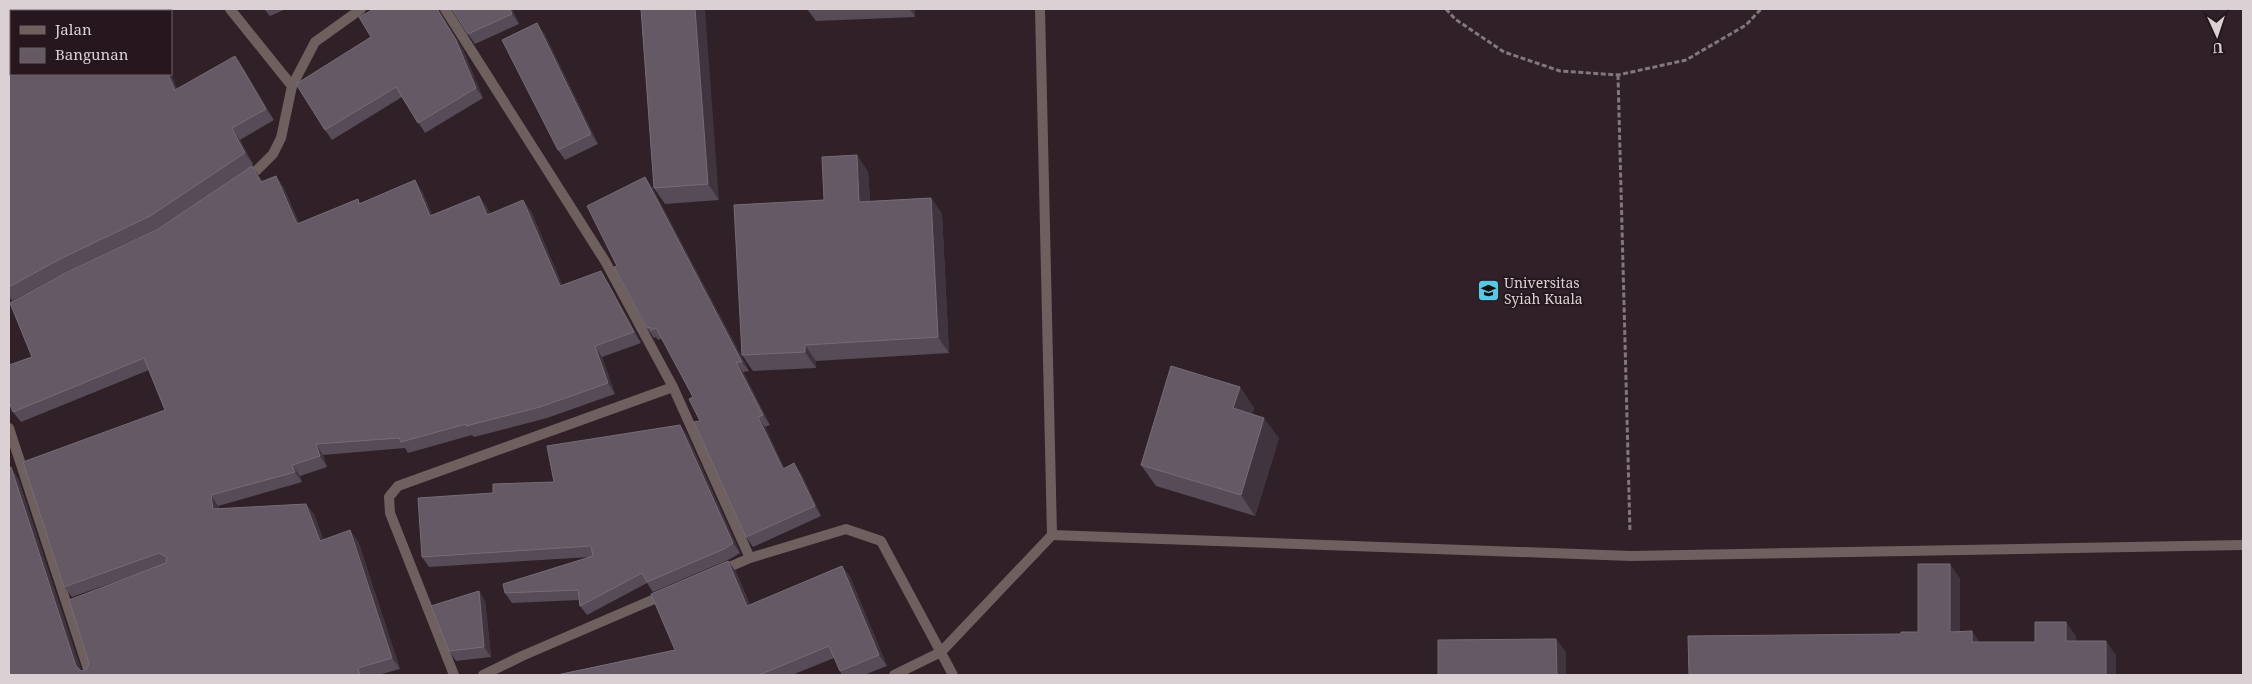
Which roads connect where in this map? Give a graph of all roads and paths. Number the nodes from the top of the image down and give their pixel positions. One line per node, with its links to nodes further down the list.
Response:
1 (230, 9): 8 (street)
2 (361, 9): 8 (street)
3 (445, 9): 10 (street)
4 (1040, 9): 12 (street)
5 (1446, 9): 7 (path)
6 (1761, 9): 7 (path)
7 (1618, 75): 14 (path)
8 (292, 86): 9 (street)
9 (232, 187)
10 (673, 387): 15 (street); 20 (street)
11 (9, 428): 19 (street)
12 (1052, 535): 14 (street); 18 (street)
13 (2243, 545): 14 (street)
14 (1631, 556)
15 (750, 558): 16 (street); 18 (street)
16 (714, 574)
17 (677, 589): 21 (street)
18 (941, 652): 22 (street); 23 (street)
19 (90, 675)
20 (454, 675)
21 (482, 675)
22 (894, 675)
23 (953, 675)

